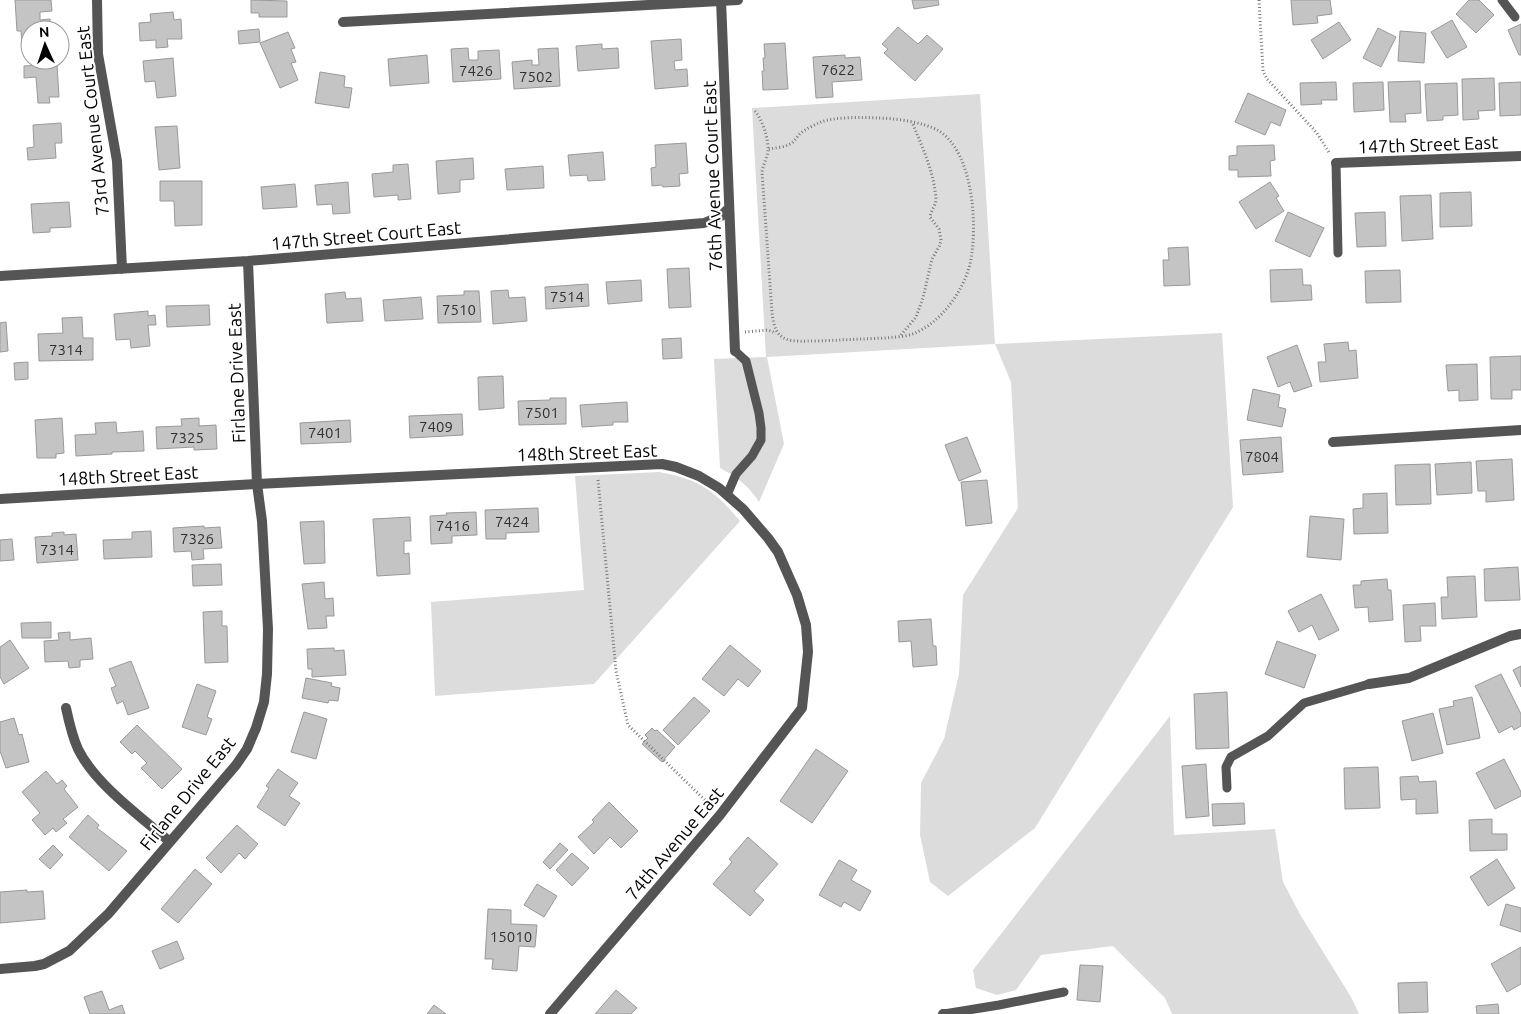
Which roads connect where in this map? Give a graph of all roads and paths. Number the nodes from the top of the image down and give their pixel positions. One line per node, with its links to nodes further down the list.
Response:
1 (97, 0): 16 (street, 73rd Avenue Court East)
2 (738, 0): 5 (street)
3 (1259, 0): 12 (path)
4 (1502, 0): 6 (lane)
5 (721, 1): 7 (street); 13 (street, 76th Avenue Court East)
6 (1515, 17)
7 (343, 22)
8 (755, 110): 10 (path)
9 (912, 122): 10 (path); 20 (path); 20 (path)
10 (768, 150): 19 (path)
11 (1521, 156): 12 (street, 147th Street East)
12 (1336, 163): 14 (lane)
13 (729, 208): 15 (street, 147th Street Court East); 18 (street, 76th Avenue Court East)
14 (1338, 253)
15 (248, 261): 16 (street, 147th Street Court East); 25 (street, Firlane Drive East)
16 (122, 268): 17 (street, 147th Street Court East)
17 (0, 276)
18 (734, 333): 19 (path); 21 (street, 76th Avenue Court East)
19 (776, 333): 20 (path)
20 (900, 336)
21 (735, 351): 26 (lane)
22 (1521, 430): 23 (street)
23 (1333, 442)
24 (597, 466): 25 (street, 148th Street East); 26 (street, 148th Street East); 33 (path)
25 (258, 489): 27 (street, 148th Street East); 34 (street, Firlane Drive East)
26 (727, 495): 29 (street, 148th Street East)
27 (0, 499)
28 (1521, 634): 30 (street)
29 (806, 683): 33 (street, 74th Avenue East)
30 (1369, 684): 32 (lane)
31 (66, 708): 34 (street)
32 (1227, 788)
33 (720, 815): 37 (street, 74th Avenue East)
34 (170, 842): 35 (street, Firlane Drive East)
35 (0, 969)
36 (1064, 992): 38 (lane)
37 (550, 1014)
38 (944, 1014)

